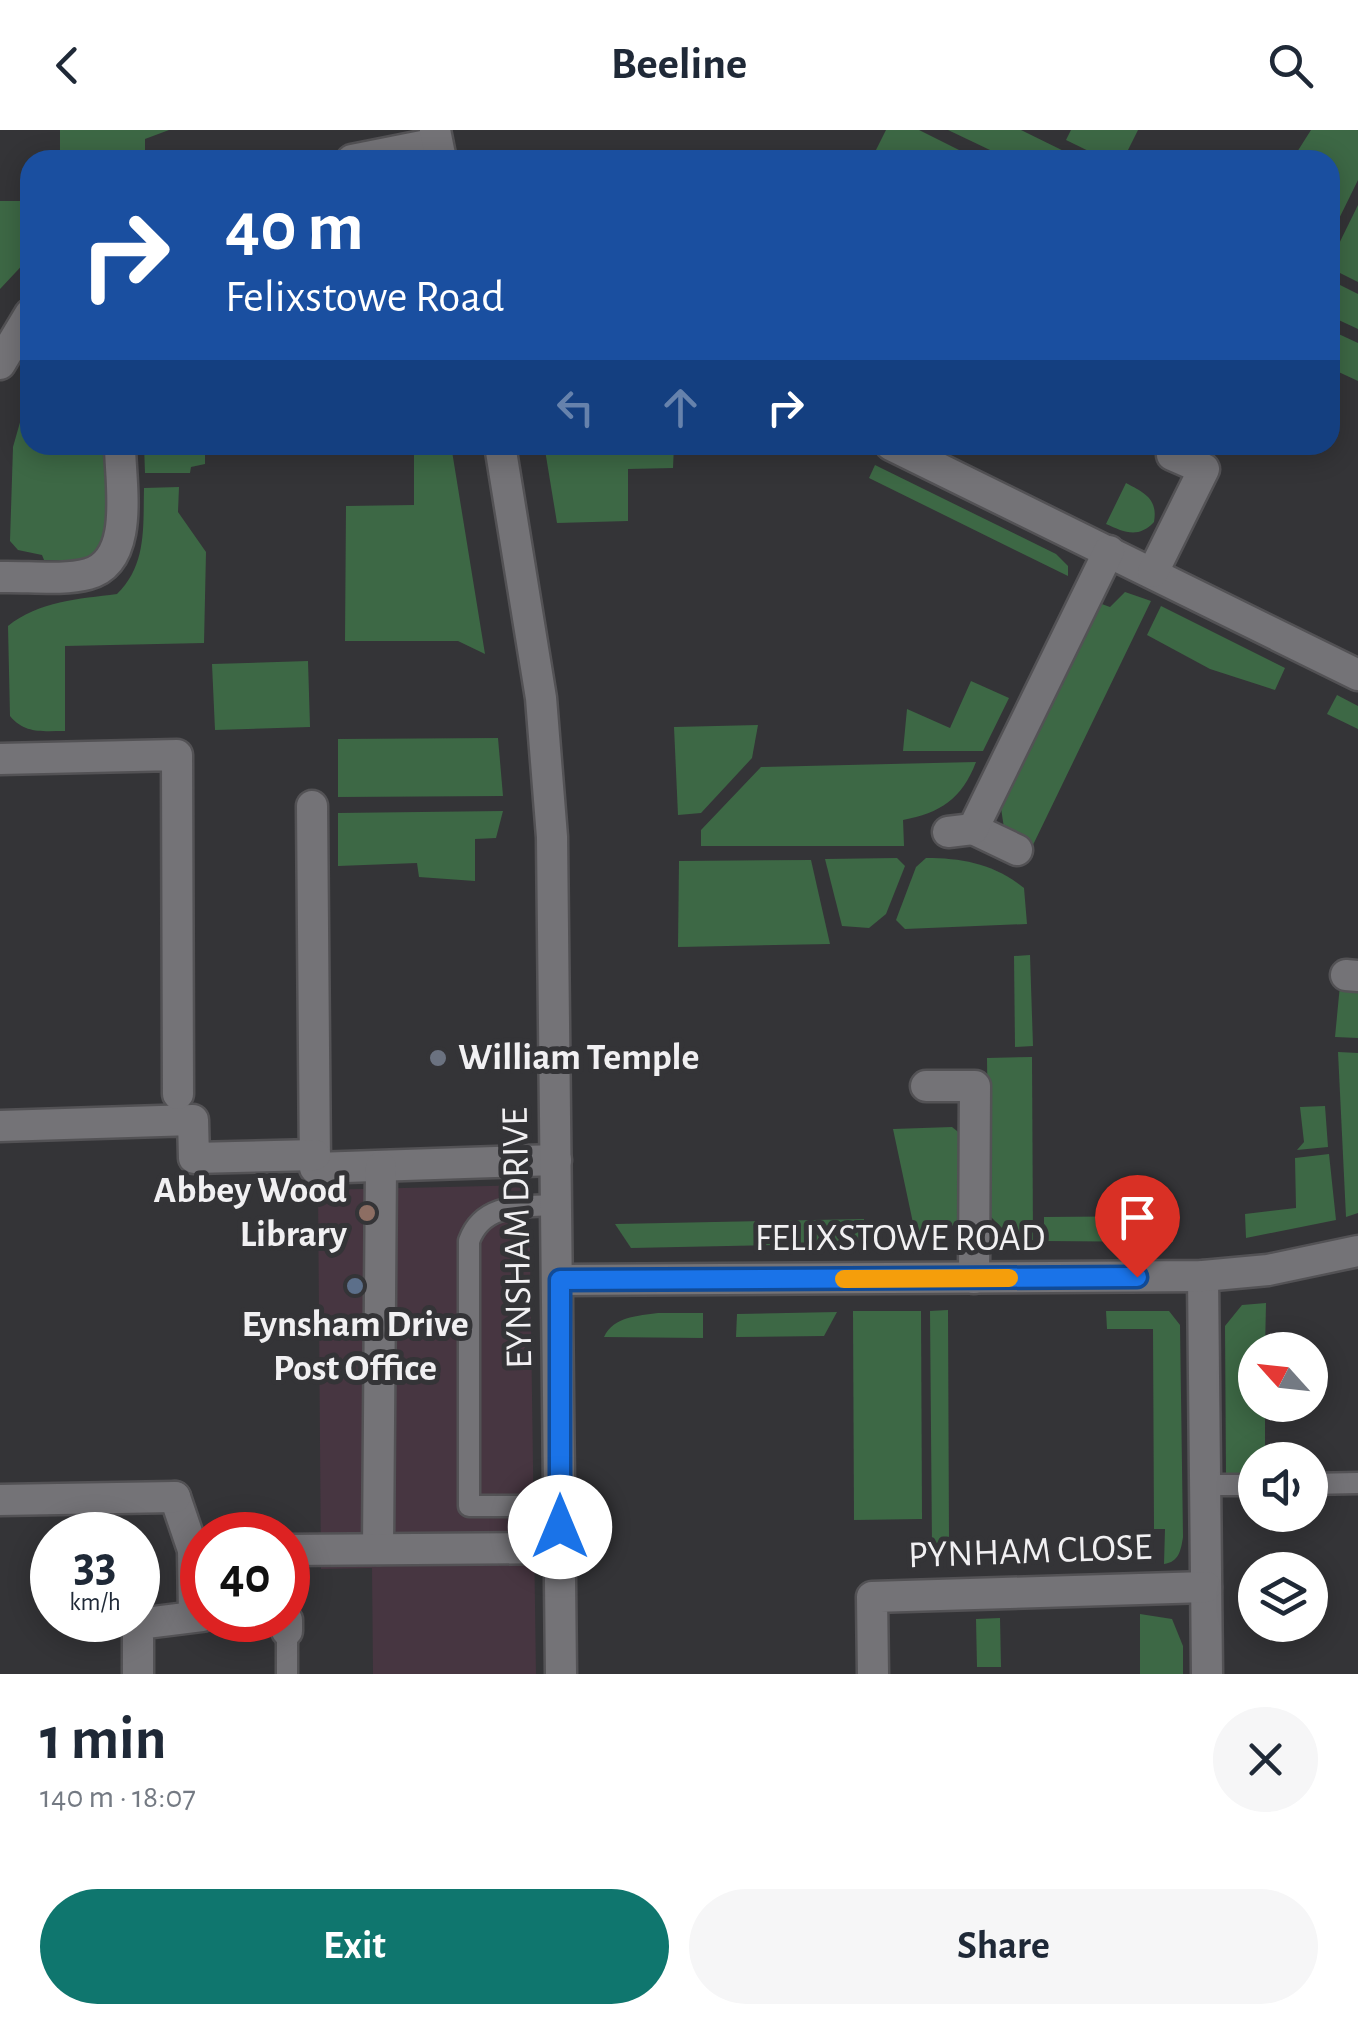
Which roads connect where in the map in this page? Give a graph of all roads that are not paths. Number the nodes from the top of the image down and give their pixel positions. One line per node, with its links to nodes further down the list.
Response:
1 (438, 144): 2 (street)
2 (406, 150)
3 (15, 324): 4 (street)
4 (0, 364)
5 (120, 455): 11 (street)
6 (501, 455): 20 (street, EYNSHAM DRIVE)
7 (912, 455): 9 (street)
8 (1172, 455): 10 (street)
9 (1109, 551): 10 (street); 15 (street)
10 (1153, 572): 12 (street)
11 (0, 577)
12 (1358, 676)
13 (0, 759): 17 (street)
14 (312, 806): 19 (street)
15 (1017, 850)
16 (926, 1086): 25 (street)
17 (178, 1094)
18 (0, 1126): 19 (street)
19 (315, 1155): 21 (street)
20 (556, 1160): 21 (street); 22 (street, EYNSHAM DRIVE)
21 (380, 1166): 35 (street)
22 (557, 1205): 26 (street, EYNSHAM DRIVE); 32 (lane)
23 (1358, 1251): 24 (street, FELIXSTOWE ROAD)
24 (1203, 1276): 25 (street, FELIXSTOWE ROAD); 30 (street)
25 (974, 1278): 26 (street, FELIXSTOWE ROAD)
26 (560, 1280): 32 (street, EYNSHAM DRIVE)
27 (1358, 1483): 28 (lane)
28 (1328, 1484)
29 (1238, 1485): 30 (lane)
30 (1205, 1486): 37 (street)
31 (0, 1500): 33 (street)
32 (560, 1506): 34 (street, EYNSHAM DRIVE)
33 (182, 1512)
34 (560, 1548): 35 (street); 42 (street, EYNSHAM DRIVE)
35 (378, 1549): 36 (street)
36 (310, 1550)
37 (1206, 1587): 43 (street, PYNHAM CLOSE); 44 (street)
38 (180, 1618): 40 (street)
39 (287, 1642): 41 (lane)
40 (138, 1674)
41 (287, 1674)
42 (562, 1674)
43 (873, 1674)
44 (1207, 1674)

